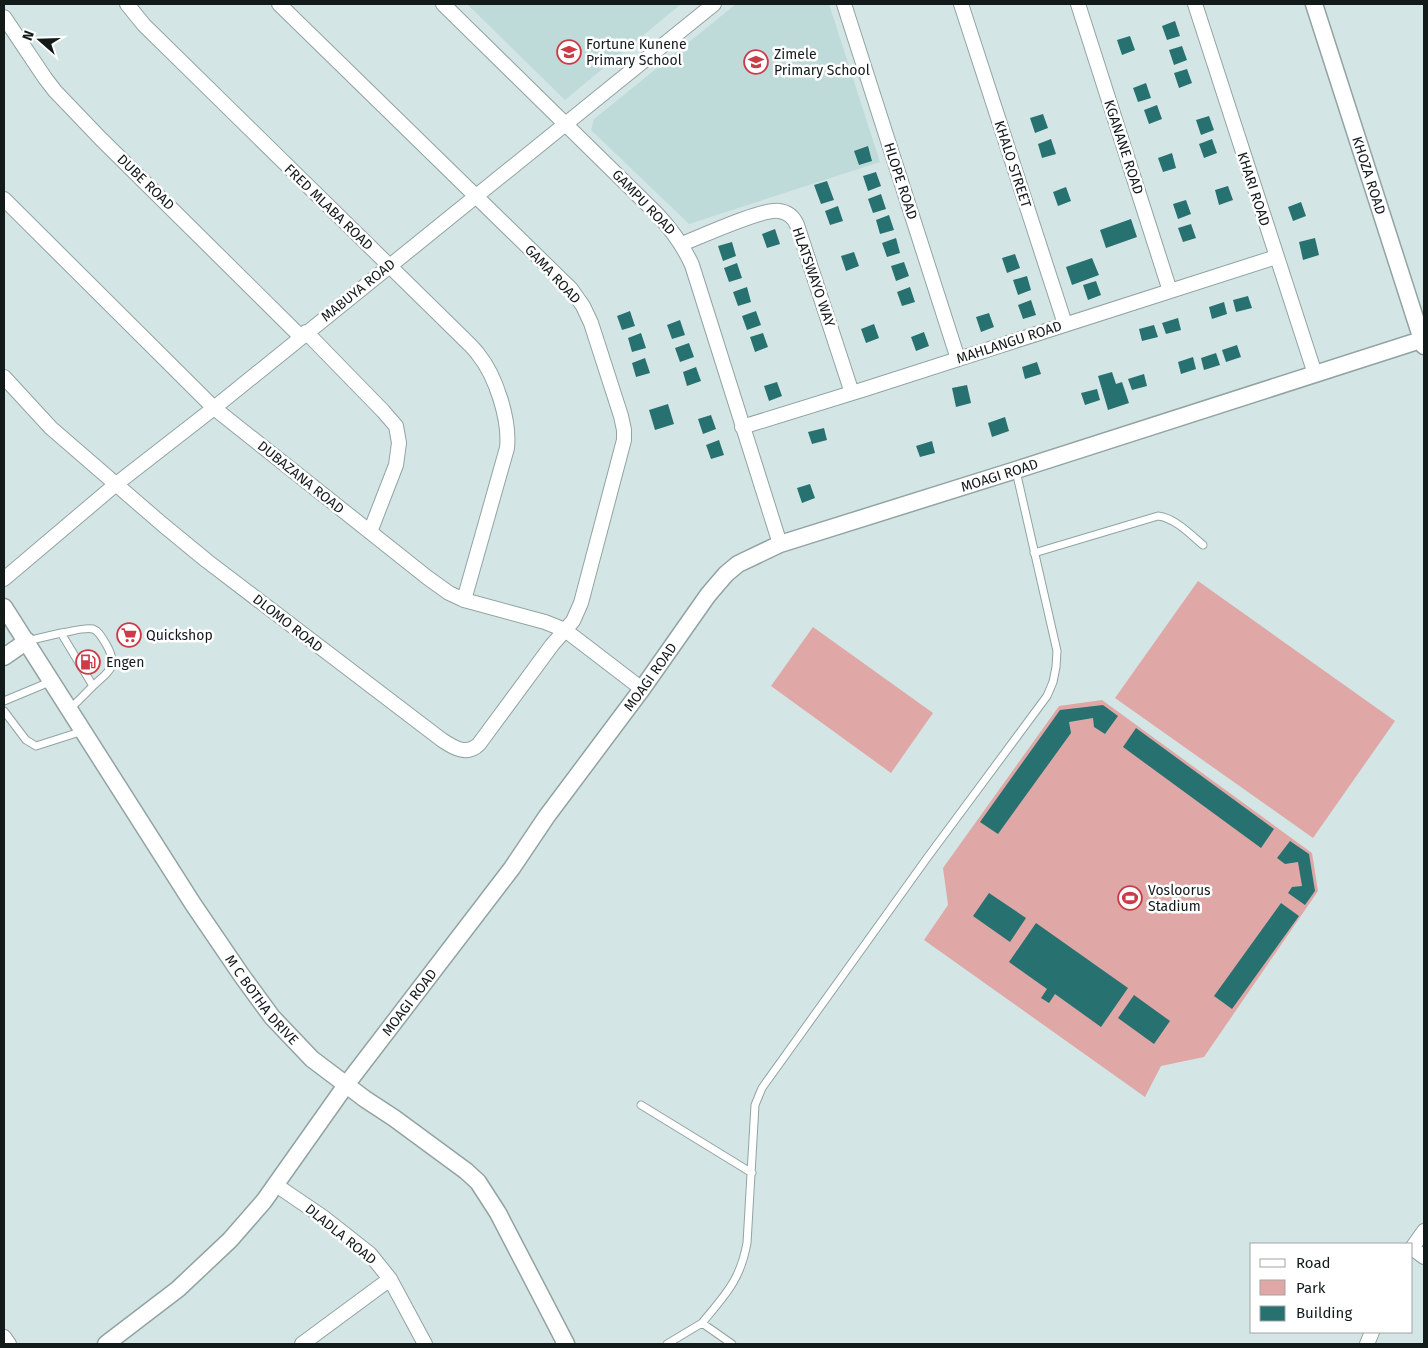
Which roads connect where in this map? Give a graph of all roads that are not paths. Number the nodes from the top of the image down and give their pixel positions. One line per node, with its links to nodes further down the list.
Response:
1 (127, 4): 16 (street, FRED MLABA ROAD)
2 (279, 4): 12 (street, GAMA ROAD)
3 (443, 4): 11 (street, GAMPU ROAD)
4 (714, 4): 11 (street, MABUYA ROAD)
5 (844, 4): 21 (street, HLOPE ROAD)
6 (961, 4): 18 (street, KHALO STREET)
7 (1078, 4): 17 (street, KGANANE ROAD)
8 (1195, 4): 15 (street, KHARI ROAD)
9 (1314, 4): 20 (street, KHOZA ROAD)
10 (4, 17): 19 (street, DUBE ROAD)
11 (566, 124): 12 (street, MABUYA ROAD); 14 (street, GAMPU ROAD)
12 (475, 197): 16 (street, MABUYA ROAD); 36 (street, GAMA ROAD)
13 (4, 199): 25 (street, DUBAZANA ROAD)
14 (682, 244): 24 (street, HLATSWAYO WAY); 26 (street, GAMPU ROAD)
15 (1276, 257): 17 (street, MAHLANGU ROAD); 22 (street, KHARI ROAD)
16 (389, 266): 19 (street, MABUYA ROAD); 34 (street, FRED MLABA ROAD)
17 (1170, 291): 18 (street, MAHLANGU ROAD)
18 (1065, 324): 21 (street, MAHLANGU ROAD)
19 (304, 335): 25 (street, MABUYA ROAD); 29 (street, DUBE ROAD)
20 (1423, 341): 22 (street, MOAGI ROAD)
21 (958, 359): 24 (street, MAHLANGU ROAD)
22 (1315, 374): 27 (street, MOAGI ROAD)
23 (4, 377): 28 (street, DLOMO ROAD)
24 (852, 393): 26 (street, MAHLANGU ROAD)
25 (214, 408): 28 (street, MABUYA ROAD); 29 (street, DUBAZANA ROAD)
26 (742, 427): 30 (street, GAMPU ROAD)
27 (1016, 470): 30 (street, MOAGI ROAD); 32 (lane)
28 (116, 485): 33 (street, MABUYA ROAD); 36 (street, DLOMO ROAD)
29 (370, 532): 34 (street, DUBAZANA ROAD)
30 (780, 544): 42 (street, MOAGI ROAD)
31 (1203, 545): 32 (lane)
32 (1034, 553): 49 (lane)
33 (4, 579)
34 (464, 600): 36 (street, DUBAZANA ROAD)
35 (4, 607): 38 (street, M C BOTHA DRIVE)
36 (565, 630): 42 (street, DUBAZANA ROAD)
37 (61, 633): 38 (lane); 41 (lane); 41 (lane)
38 (27, 641): 39 (street); 40 (street, M C BOTHA DRIVE)
39 (4, 656)
40 (52, 681): 43 (lane); 44 (street, M C BOTHA DRIVE)
41 (93, 686): 44 (lane)
42 (642, 689): 47 (street, MOAGI ROAD)
43 (4, 701)
44 (70, 709): 46 (street, M C BOTHA DRIVE)
45 (4, 711): 46 (lane)
46 (84, 731): 47 (street, M C BOTHA DRIVE)
47 (346, 1085): 50 (street, MOAGI ROAD); 62 (street, M C BOTHA DRIVE)
48 (641, 1105): 49 (lane)
49 (752, 1173): 56 (lane)
50 (276, 1185): 55 (street, DLADLA ROAD); 59 (street, MOAGI ROAD)
51 (1424, 1231): 52 (street)
52 (1413, 1247)
53 (1413, 1249): 54 (street)
54 (1424, 1257)
55 (390, 1279): 60 (street); 61 (street, DLADLA ROAD)
56 (702, 1323): 63 (lane); 64 (lane)
57 (4, 1337): 58 (street)
58 (9, 1344)
59 (106, 1344)
60 (302, 1344)
61 (424, 1344)
62 (566, 1344)
63 (667, 1344)
64 (732, 1344)

